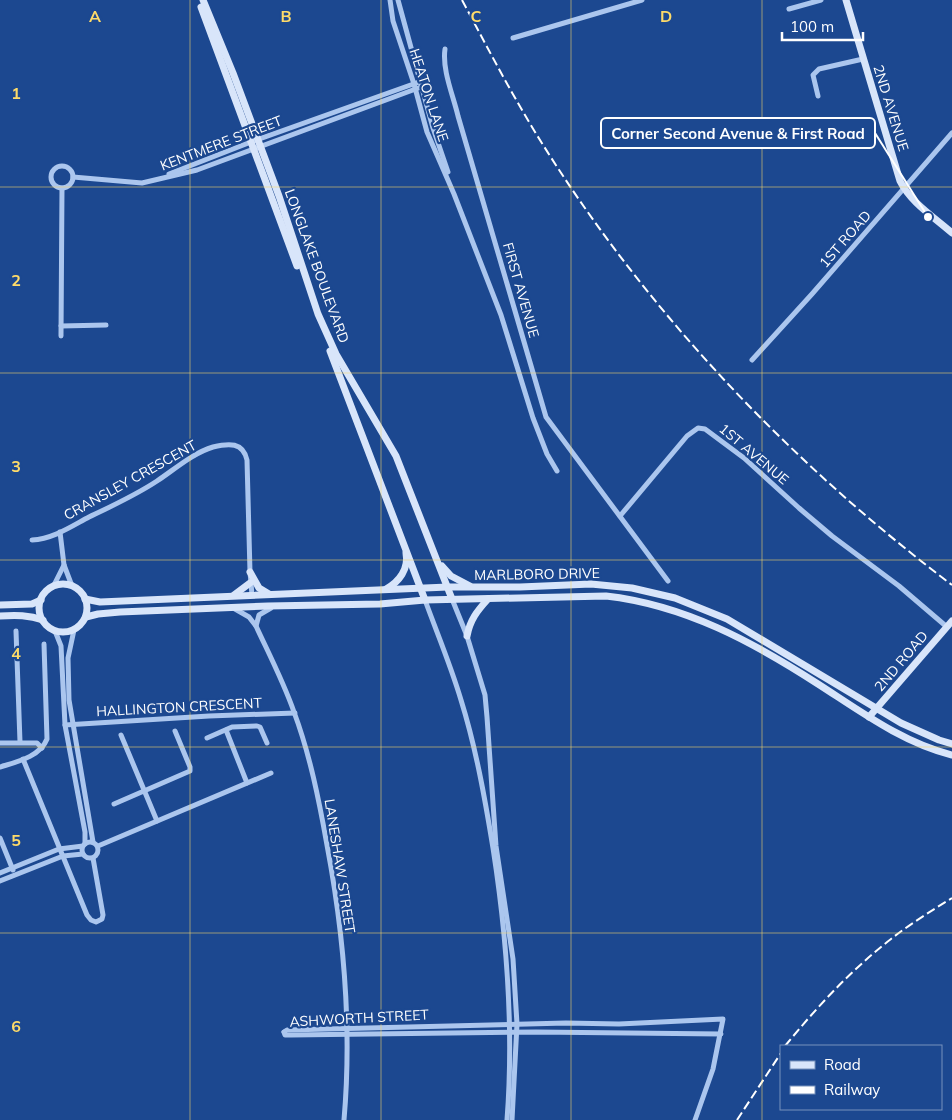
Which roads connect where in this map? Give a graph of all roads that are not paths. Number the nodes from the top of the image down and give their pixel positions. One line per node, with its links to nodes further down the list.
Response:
1 (199, 0): 15 (main road, LONGLAKE BOULEVARD)
2 (203, 0): 15 (main road, LONGLAKE BOULEVARD)
3 (390, 0): 12 (street, HEATON LANE)
4 (398, 0): 12 (street, HEATON LANE)
5 (642, 0): 9 (street)
6 (821, 0): 8 (street)
7 (846, 0): 11 (main road, 2ND AVENUE)
8 (789, 9)
9 (514, 38)
10 (445, 49): 26 (street, FIRST AVENUE)
11 (863, 59): 13 (street); 18 (main road, 2ND AVENUE)
12 (418, 85): 15 (street, KENTMERE STREET); 25 (street, HEATON LANE)
13 (818, 96)
14 (952, 133): 18 (street, 1ST ROAD)
15 (256, 144): 16 (street, KENTMERE STREET); 23 (main road, LONGLAKE BOULEVARD)
16 (73, 177): 17 (street); 17 (street)
17 (62, 188): 21 (street)
18 (904, 189): 19 (main road, 2ND AVENUE); 24 (street, 1ST ROAD)
19 (952, 233)
20 (106, 325): 21 (street)
21 (61, 326): 22 (street)
22 (61, 336)
23 (334, 354): 29 (main road, LONGLAKE BOULEVARD); 30 (main road, LONGLAKE BOULEVARD)
24 (752, 360)
25 (557, 471)
26 (620, 516): 33 (street); 55 (street, 1ST AVENUE)
27 (60, 532): 28 (street, CRANSLEY CRESCENT); 31 (street); 32 (street, CRANSLEY CRESCENT)
28 (32, 540)
29 (404, 545): 39 (main road, LONGLAKE BOULEVARD); 40 (main road)
30 (438, 560): 37 (main road, LONGLAKE BOULEVARD); 38 (main road)
31 (64, 565): 35 (street); 36 (street)
32 (250, 572): 34 (street, CRANSLEY CRESCENT); 42 (main road)
33 (668, 580)
34 (250, 583): 41 (street, CRANSLEY CRESCENT); 43 (main road)
35 (72, 586): 36 (main road); 44 (main road)
36 (54, 587): 45 (main road)
37 (448, 587): 38 (main road, MARLBORO DRIVE); 39 (main road, MARLBORO DRIVE); 47 (main road, LONGLAKE BOULEVARD)
38 (472, 587): 62 (main road, MARLBORO DRIVE)
39 (421, 588): 40 (main road, MARLBORO DRIVE); 46 (main road, LONGLAKE BOULEVARD)
40 (386, 590): 42 (main road, MARLBORO DRIVE)
41 (252, 595): 42 (main road, MARLBORO DRIVE); 43 (main road, MARLBORO DRIVE); 50 (main road)
42 (270, 595)
43 (231, 596): 44 (main road, MARLBORO DRIVE)
44 (85, 598): 53 (main road)
45 (41, 600): 49 (main road); 54 (main road)
46 (425, 600): 47 (main road, MARLBORO DRIVE); 50 (main road, MARLBORO DRIVE); 87 (street)
47 (452, 600): 48 (main road, MARLBORO DRIVE); 60 (street)
48 (488, 600): 60 (main road); 64 (main road, MARLBORO DRIVE)
49 (0, 606)
50 (271, 606): 51 (main road, MARLBORO DRIVE); 56 (street)
51 (235, 609): 53 (main road, MARLBORO DRIVE); 56 (street, LANESHAW STREET)
52 (0, 616): 54 (main road)
53 (86, 617): 57 (main road)
54 (44, 620): 59 (main road)
55 (949, 624): 62 (main road, 2ND ROAD)
56 (256, 626): 63 (street, LANESHAW STREET)
57 (74, 630): 59 (main road); 65 (street)
58 (16, 631): 71 (street)
59 (55, 631): 66 (street)
60 (467, 636): 87 (street)
61 (44, 644): 75 (street)
62 (877, 709): 64 (main road, 2ND ROAD); 74 (main road, MARLBORO DRIVE)
63 (294, 713): 65 (street, HALLINGTON CRESCENT); 98 (street, LANESHAW STREET)
64 (870, 718): 76 (main road, MARLBORO DRIVE)
65 (72, 724): 66 (street, HALLINGTON CRESCENT); 85 (street)
66 (65, 725): 86 (street)
67 (226, 730): 70 (street); 73 (street); 80 (street)
68 (175, 731): 81 (street)
69 (121, 734): 81 (street)
70 (207, 738)
71 (20, 742): 72 (street); 75 (street)
72 (0, 743)
73 (267, 743)
74 (952, 744)
75 (42, 748): 77 (street)
76 (952, 755)
77 (23, 759): 78 (street); 88 (street)
78 (0, 767)
79 (271, 773): 80 (street)
80 (247, 783): 83 (street)
81 (144, 791): 82 (street); 83 (street)
82 (114, 804)
83 (157, 821): 85 (street)
84 (0, 838): 92 (street)
85 (96, 844): 86 (street); 91 (street)
86 (84, 845): 88 (street); 89 (street)
87 (494, 846): 96 (street); 97 (street)
88 (61, 849): 90 (street); 92 (street)
89 (83, 854): 90 (street); 91 (street)
90 (64, 856): 91 (street); 94 (street)
91 (93, 858)
92 (12, 868): 93 (street); 94 (street)
93 (0, 873)
94 (15, 875): 95 (street)
95 (0, 881)
96 (517, 1024): 97 (street, ASHWORTH STREET); 100 (street); 101 (street, ASHWORTH STREET)
97 (508, 1025): 98 (street, ASHWORTH STREET); 99 (street)
98 (347, 1028): 102 (street, LANESHAW STREET); 102 (street, ASHWORTH STREET)
99 (509, 1033): 100 (street, ASHWORTH STREET); 102 (street, ASHWORTH STREET); 104 (street)
100 (518, 1033): 101 (street, ASHWORTH STREET); 105 (street)
101 (721, 1034): 106 (street)
102 (347, 1035): 103 (street, LANESHAW STREET)
103 (344, 1120)
104 (506, 1120)
105 (512, 1120)
106 (695, 1120)

